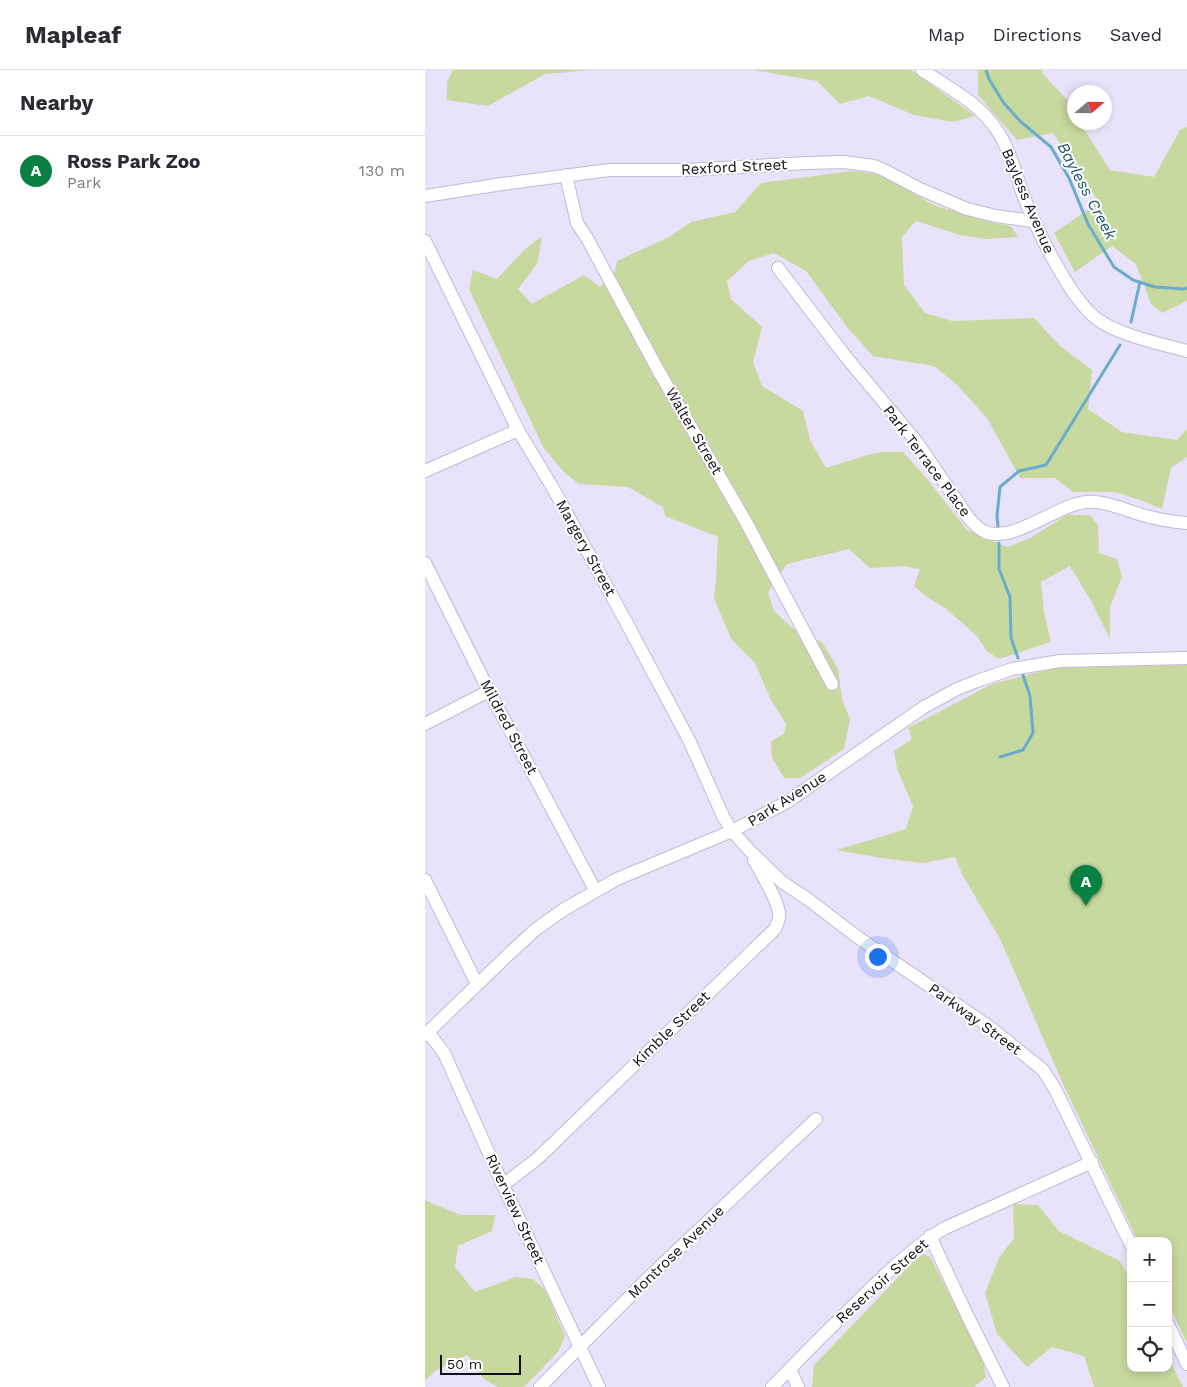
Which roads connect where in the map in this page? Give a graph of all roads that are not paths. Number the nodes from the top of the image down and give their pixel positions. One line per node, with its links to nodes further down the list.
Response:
1 (922, 70): 4 (street, Bayless Avenue)
2 (567, 175): 3 (street, Rexford Street); 4 (street, Rexford Street); 13 (street, Walter Street)
3 (425, 196)
4 (1033, 221): 7 (street, Bayless Avenue)
5 (425, 241): 8 (street, Margery Street)
6 (778, 268): 10 (street, Park Terrace Place)
7 (1187, 351)
8 (518, 430): 9 (street); 16 (street, Margery Street)
9 (425, 471)
10 (1187, 523)
11 (425, 563): 14 (street, Mildred Street)
12 (1187, 658): 16 (street, Park Avenue)
13 (832, 684)
14 (489, 691): 15 (street); 19 (street, Mildred Street)
15 (425, 724)
16 (732, 831): 17 (street, Margery Street); 19 (street, Park Avenue)
17 (750, 852): 23 (street, Parkway Street); 24 (street, Kimble Street)
18 (425, 880): 20 (street)
19 (595, 890): 20 (street, Park Avenue)
20 (477, 984): 21 (street, Park Avenue)
21 (426, 1034): 24 (street, Riverview Street)
22 (816, 1119): 28 (street, Montrose Avenue)
23 (1092, 1162): 25 (street, Reservoir Street); 26 (street, Parkway Street)
24 (503, 1185): 28 (street, Riverview Street)
25 (930, 1236): 30 (street, Reservoir Street); 35 (street)
26 (1127, 1237)
27 (1169, 1327): 29 (street)
28 (579, 1347): 31 (street, Montrose Avenue); 32 (street, Riverview Street)
29 (1187, 1364)
30 (790, 1369): 33 (street, Reservoir Street); 34 (street)
31 (540, 1387)
32 (599, 1387)
33 (772, 1387)
34 (798, 1387)
35 (1003, 1387)

